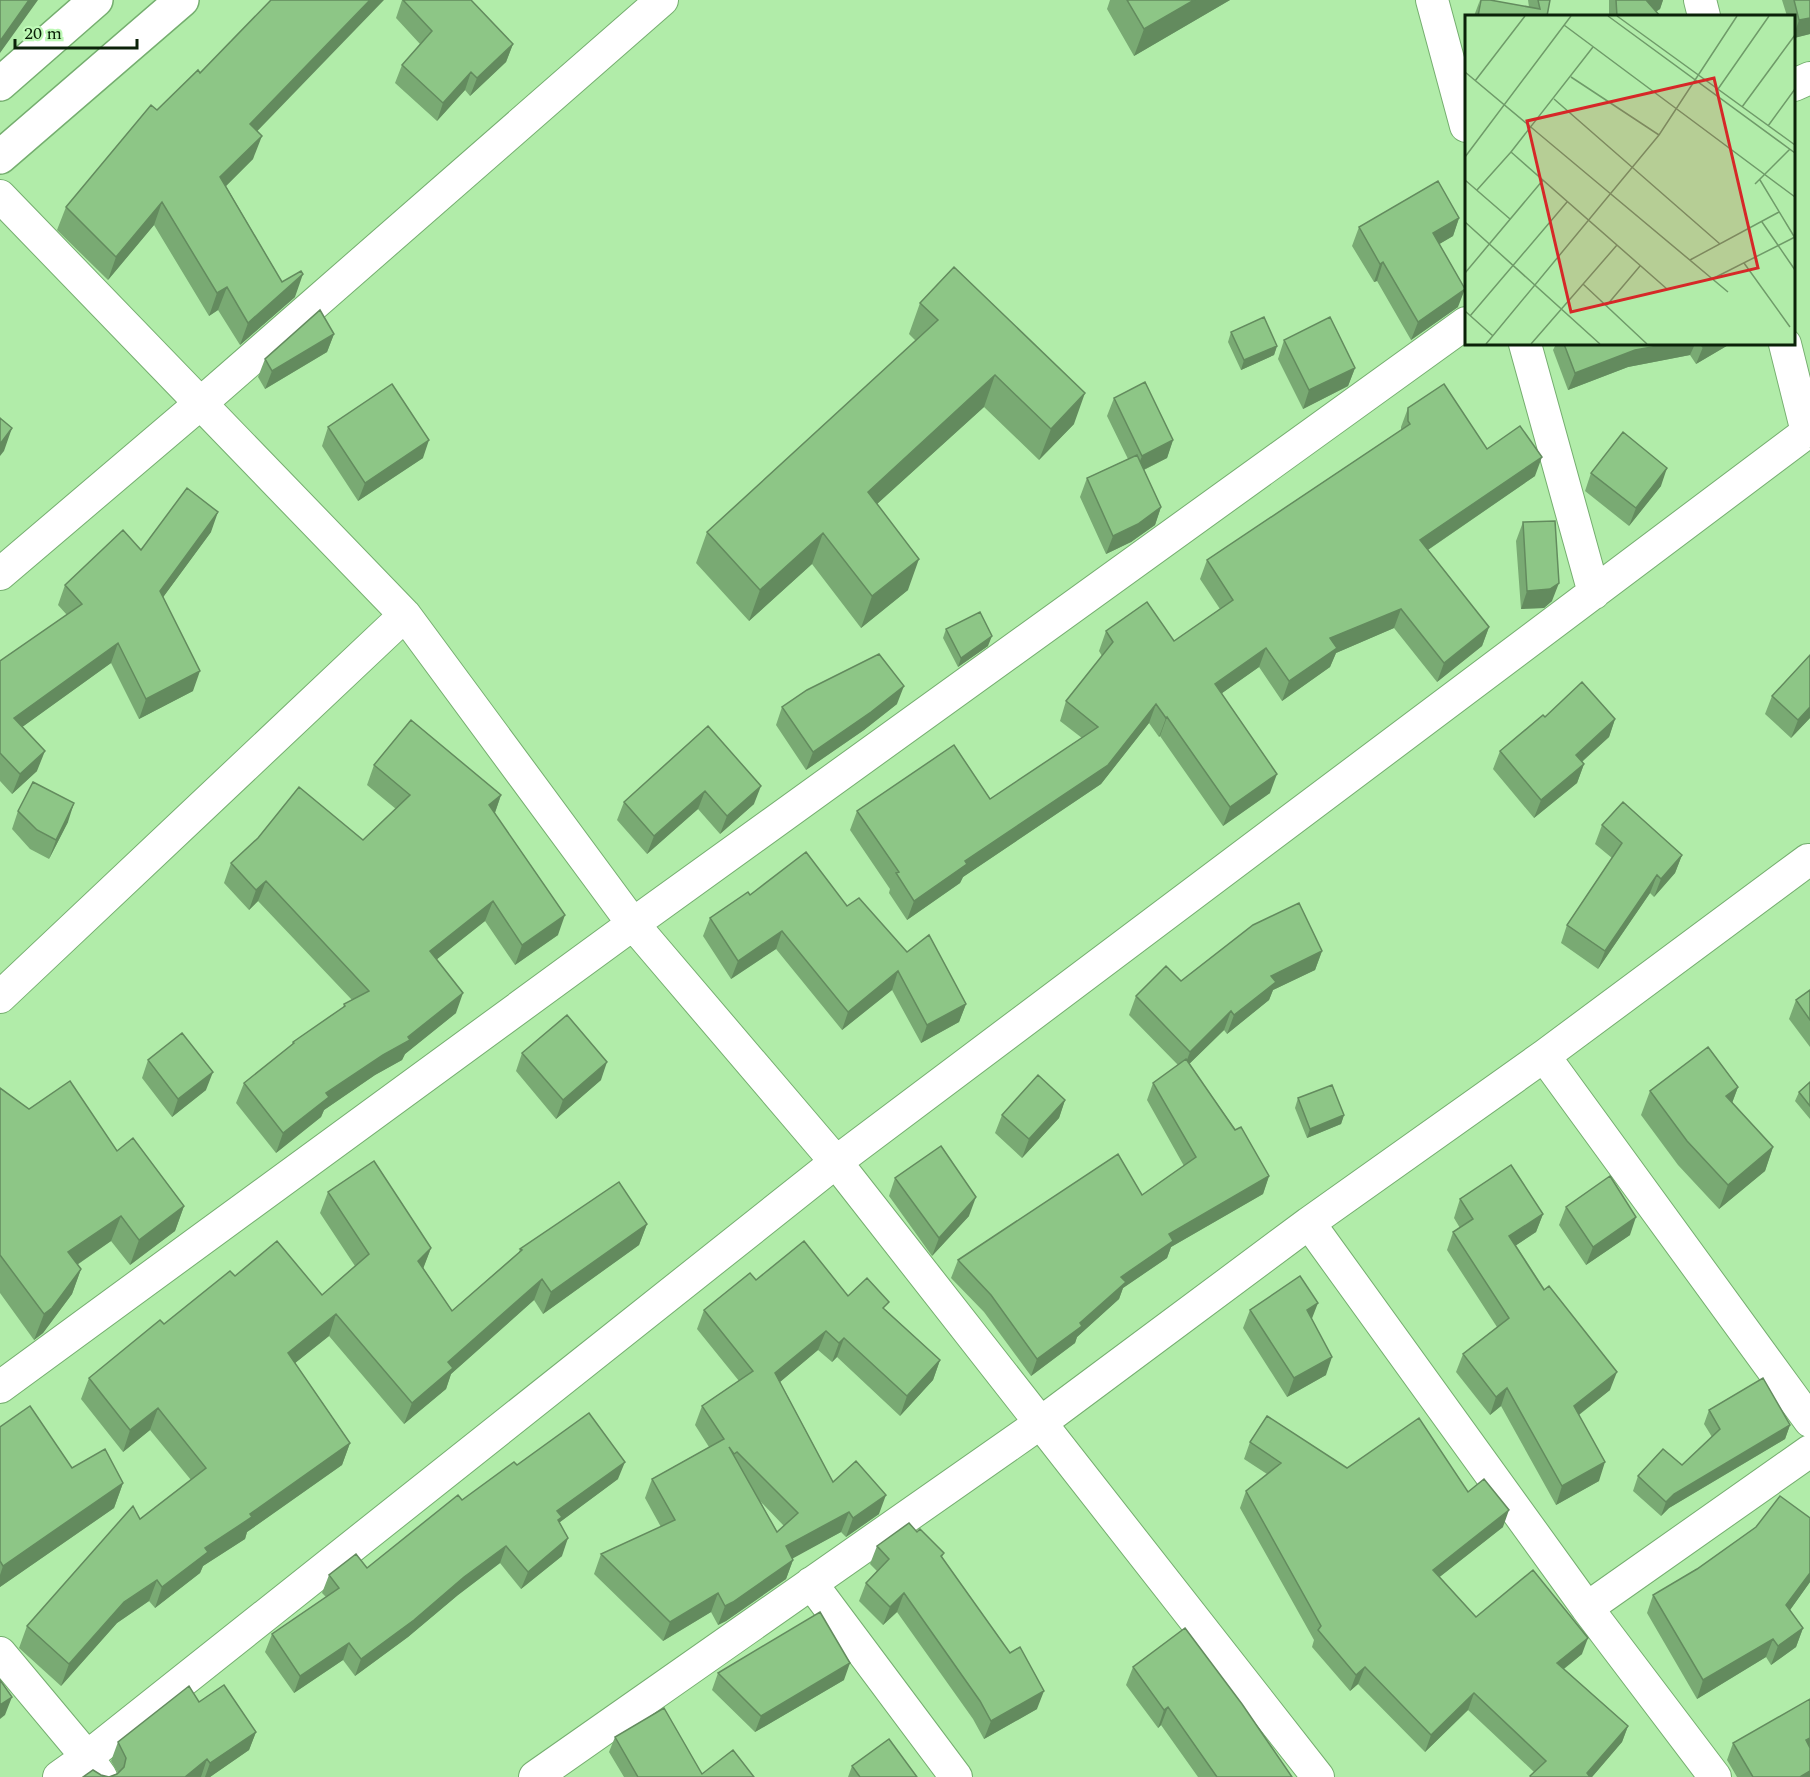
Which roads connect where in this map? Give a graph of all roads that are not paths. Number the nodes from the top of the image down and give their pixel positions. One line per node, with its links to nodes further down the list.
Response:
1 (96, 0): 8 (street)
2 (182, 0): 11 (street)
3 (662, 0): 16 (street)
4 (1432, 0): 10 (street)
5 (1700, 0): 6 (street)
6 (1704, 15)
7 (1810, 78): 9 (street)
8 (0, 84)
9 (1795, 85)
10 (1465, 119)
11 (0, 157)
12 (0, 196): 16 (street)
13 (1465, 324): 22 (street)
14 (1526, 345): 19 (street)
15 (1785, 345): 17 (street)
16 (201, 403): 18 (street); 20 (street)
17 (1809, 431): 19 (street)
18 (0, 574)
19 (1594, 593): 25 (street)
20 (405, 615): 22 (street); 23 (street)
21 (1808, 860): 24 (street)
22 (633, 924): 25 (street); 27 (street)
23 (0, 997)
24 (1544, 1056): 26 (street); 28 (street)
25 (836, 1162): 29 (street); 35 (street)
26 (1309, 1223): 29 (street); 32 (street)
27 (0, 1387)
28 (1810, 1421)
29 (1039, 1424): 31 (street); 39 (street)
30 (1810, 1450): 32 (street)
31 (811, 1583): 34 (street); 38 (street)
32 (1587, 1608): 40 (street)
33 (0, 1653): 35 (street)
34 (574, 1766): 37 (street)
35 (94, 1767): 36 (street)
36 (59, 1777)
37 (535, 1777)
38 (957, 1777)
39 (1318, 1777)
40 (1715, 1777)

